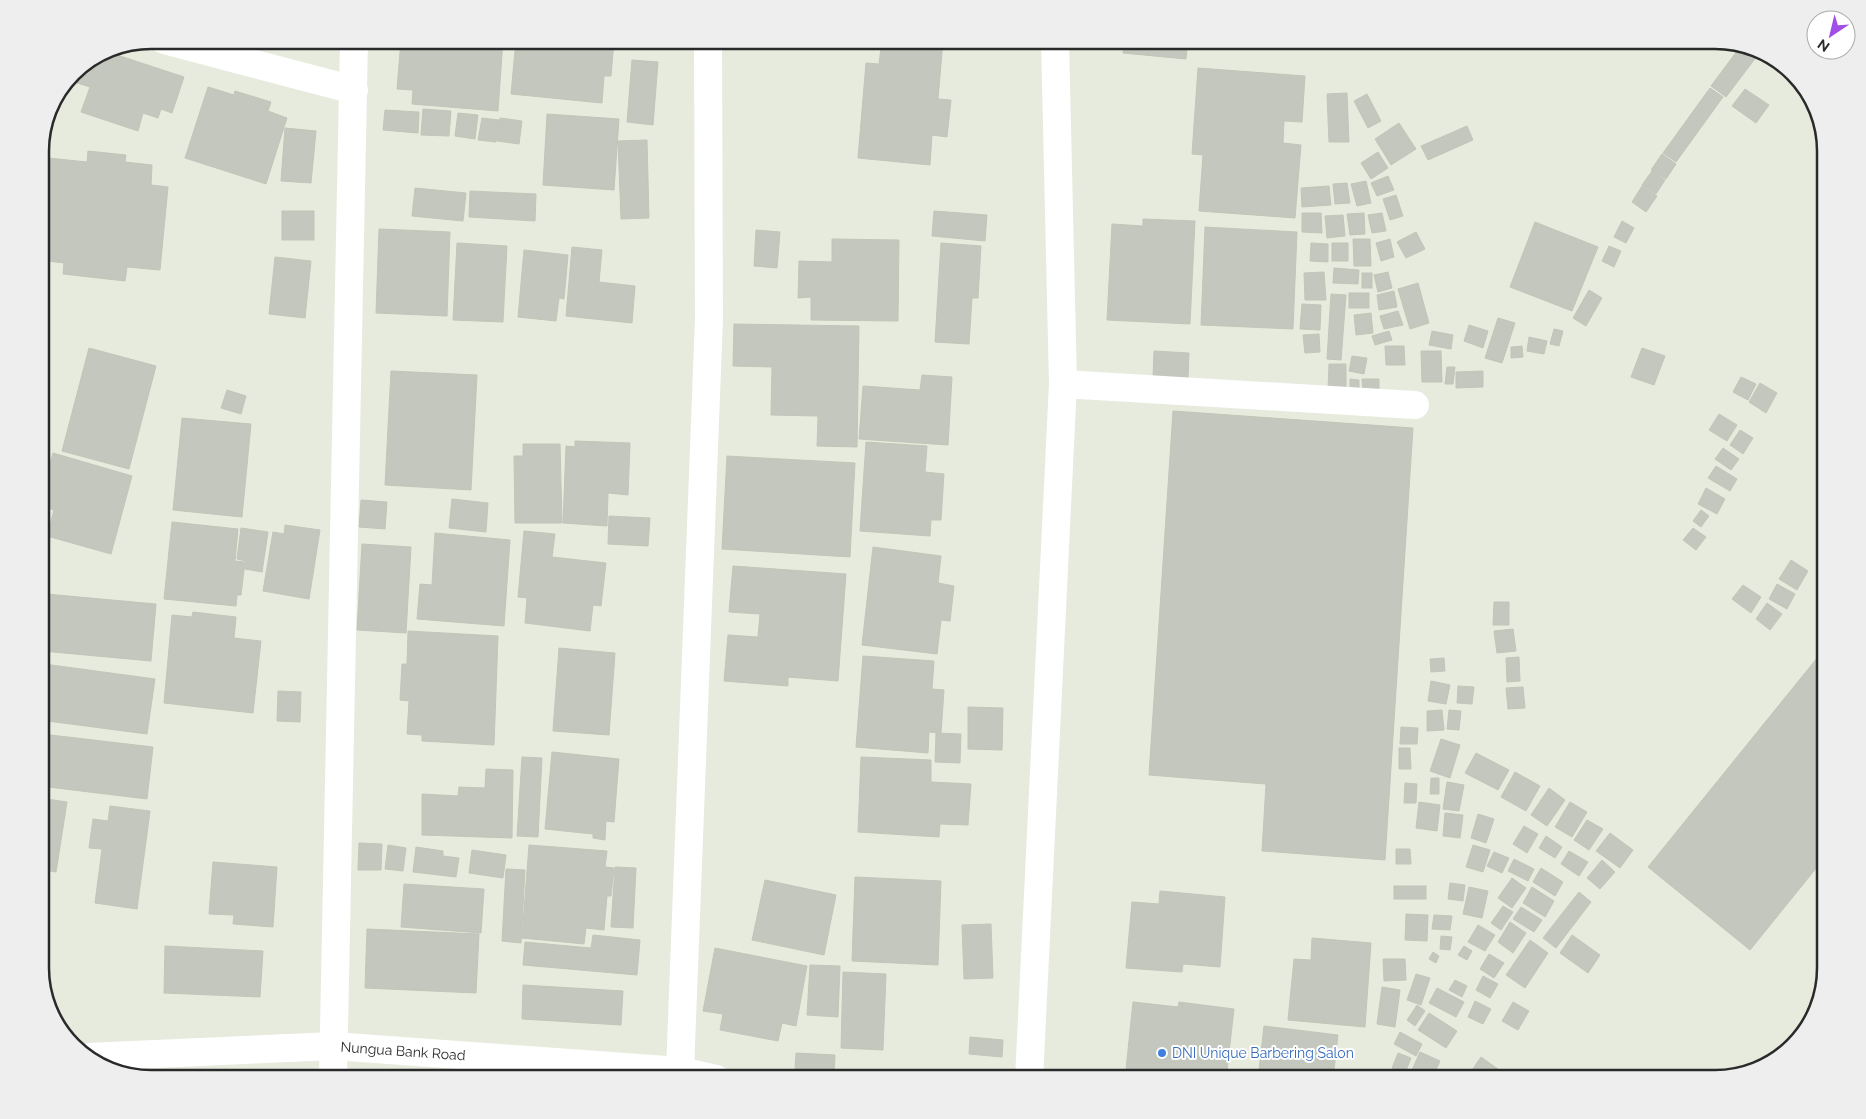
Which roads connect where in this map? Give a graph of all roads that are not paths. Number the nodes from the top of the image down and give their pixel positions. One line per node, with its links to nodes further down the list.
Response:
1 (198, 49): 5 (street)
2 (354, 49): 5 (street)
3 (708, 49): 13 (street)
4 (1055, 49): 6 (street)
5 (354, 90): 8 (street)
6 (1063, 384): 7 (street); 14 (street)
7 (1415, 405)
8 (334, 1046): 10 (street, Nungua Bank Road); 11 (street); 12 (street, Nungua Bank Road)
9 (109, 1061): 10 (street, Nungua Bank Road)
10 (134, 1065)
11 (333, 1070)
12 (666, 1070)
13 (680, 1070)
14 (1029, 1070)

